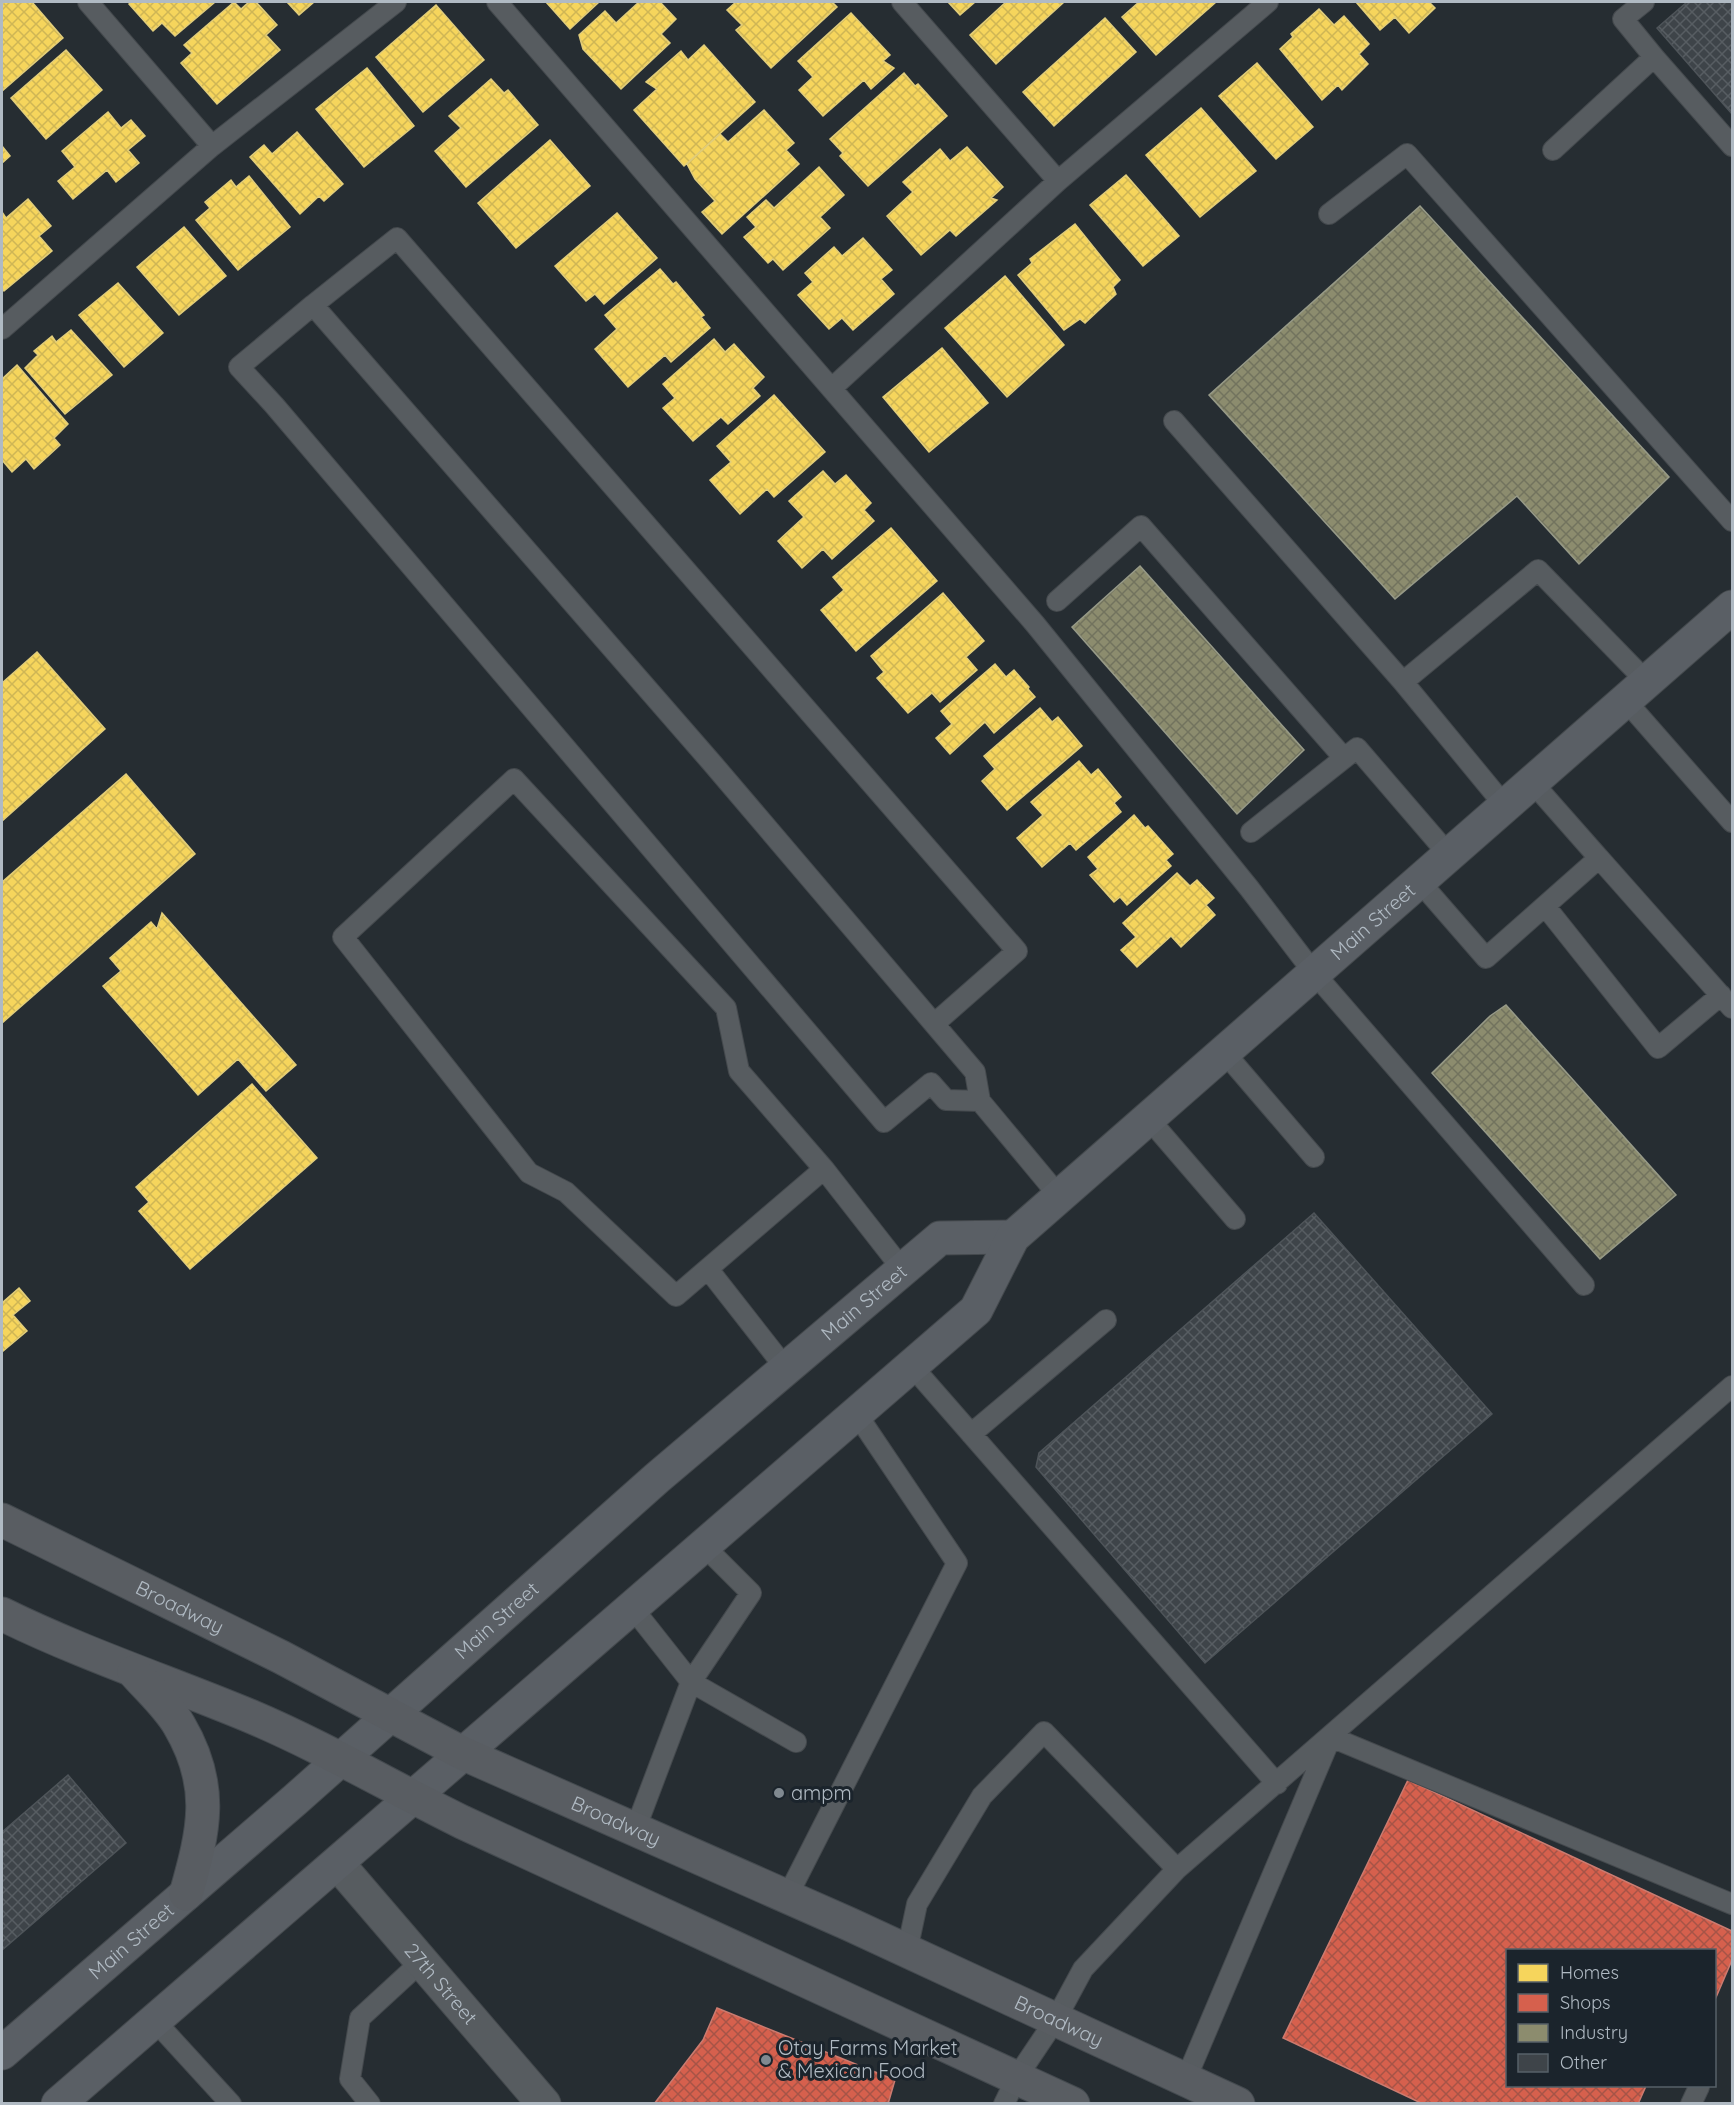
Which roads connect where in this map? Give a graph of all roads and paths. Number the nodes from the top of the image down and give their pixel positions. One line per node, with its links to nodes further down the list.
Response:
1 (88, 2): 8 (lane)
2 (396, 2): 8 (lane)
3 (497, 2): 15 (lane)
4 (902, 2): 11 (lane)
5 (1268, 2): 11 (lane)
6 (1644, 2): 7 (lane)
7 (1654, 57): 9 (lane); 10 (lane)
8 (212, 146): 14 (lane)
9 (1732, 146)
10 (1552, 150)
11 (1058, 181): 15 (lane)
12 (1329, 214): 17 (lane)
13 (313, 305): 33 (lane); 33 (lane); 35 (lane)
14 (2, 329)
15 (832, 387): 31 (lane)
16 (1174, 421): 20 (lane)
17 (1732, 521)
18 (1057, 601): 22 (lane)
19 (1732, 607): 21 (main road, Main Street)
20 (1403, 682): 21 (lane); 24 (lane)
21 (1636, 691): 23 (main road, Main Street); 25 (lane)
22 (1344, 758): 26 (lane); 27 (lane)
23 (1532, 782): 24 (main road, Main Street); 28 (lane)
24 (1505, 806): 27 (main road, Main Street)
25 (1732, 822)
26 (1251, 832)
27 (1449, 855): 29 (main road, Main Street)
28 (1599, 858): 30 (lane); 32 (lane)
29 (1419, 881): 30 (lane); 31 (main road, Main Street)
30 (1545, 906): 32 (lane)
31 (1314, 973): 34 (main road, Main Street); 44 (lane)
32 (1727, 1002)
33 (934, 1024): 35 (lane)
34 (1224, 1052): 36 (main road, Main Street); 37 (lane)
35 (980, 1101): 39 (lane)
36 (1148, 1118): 39 (main road, Main Street); 40 (lane)
37 (1314, 1156)
38 (824, 1169): 42 (lane); 42 (lane); 43 (lane)
39 (1059, 1196): 41 (main road, Main Street)
40 (1235, 1220)
41 (1013, 1237): 43 (main road, Main Street); 46 (main road, Main Street)
42 (708, 1269): 47 (lane)
43 (903, 1270): 47 (main road, Main Street)
44 (1584, 1285)
45 (1107, 1320): 50 (lane)
46 (911, 1365): 49 (main road, Main Street); 50 (lane)
47 (787, 1370): 57 (main road, Main Street)
48 (1732, 1386): 58 (lane)
49 (856, 1413): 52 (main road, Main Street); 68 (lane)
50 (971, 1434): 62 (lane)
51 (2, 1520): 57 (main road, Broadway)
52 (703, 1545): 53 (main road, Main Street); 56 (lane)
53 (631, 1606): 56 (lane); 60 (main road, Main Street)
54 (2, 1614): 55 (main road)
55 (131, 1668): 61 (main road); 67 (main road)
56 (692, 1682): 59 (lane); 64 (lane)
57 (391, 1714): 60 (main road, Broadway); 61 (main road, Main Street)
58 (1330, 1737): 62 (lane); 69 (lane); 75 (lane)
59 (796, 1742)
60 (462, 1753): 63 (main road, Main Street); 64 (main road, Broadway)
61 (341, 1758): 63 (main road); 67 (main road, Main Street)
62 (1277, 1784): 66 (lane)
63 (413, 1798): 65 (main road, Main Street); 76 (main road)
64 (635, 1830): 68 (main road, Broadway)
65 (338, 1864): 71 (street, 27th Street); 73 (main road, Main Street)
66 (1177, 1869): 70 (lane); 72 (lane)
67 (186, 1894): 74 (main road, Main Street)
68 (787, 1897): 70 (main road, Broadway)
69 (1732, 1904)
70 (907, 1951): 72 (main road, Broadway)
71 (422, 1961): 79 (lane); 80 (street, 27th Street)
72 (1056, 2019): 75 (main road, Broadway); 76 (lane)
73 (155, 2021): 77 (main road, Main Street); 78 (lane)
74 (2, 2054)
75 (1186, 2079): 82 (main road, Broadway)
76 (1010, 2090): 81 (main road)
77 (58, 2103)
78 (231, 2103)
79 (370, 2103)
80 (544, 2103)
81 (1073, 2103)
82 (1238, 2103)

